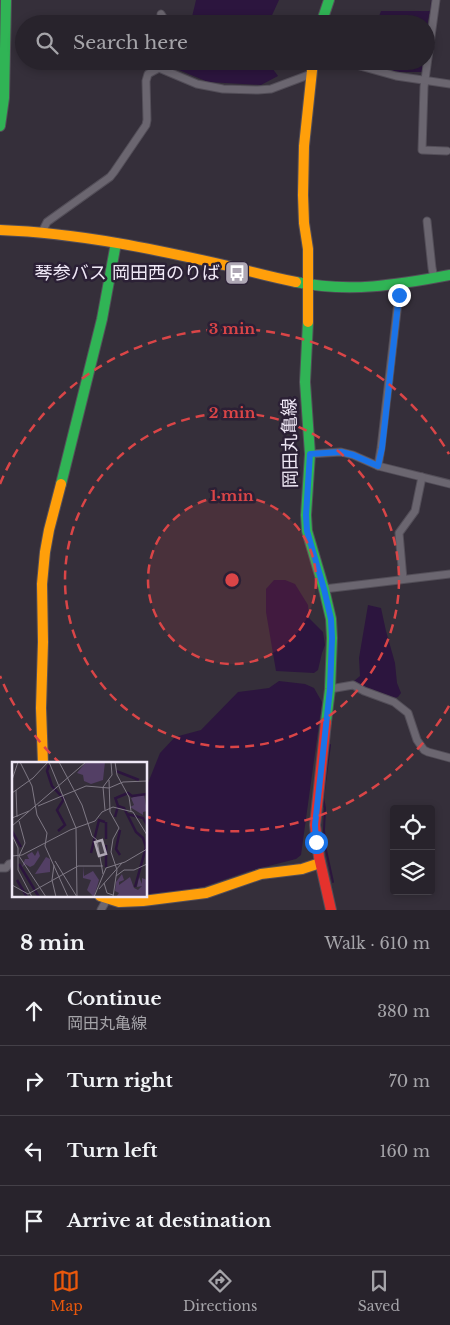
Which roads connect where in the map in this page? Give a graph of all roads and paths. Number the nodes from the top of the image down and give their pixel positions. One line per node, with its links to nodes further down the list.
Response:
1 (6, 0): 14 (street)
2 (329, 0): 4 (street)
3 (436, 0): 5 (street)
4 (324, 15)
5 (434, 15)
6 (152, 70): 18 (street)
7 (170, 70): 11 (street)
8 (312, 70): 11 (street, 岡田丸亀線)
9 (374, 70): 12 (street)
10 (427, 70): 12 (street)
11 (311, 74): 22 (street, 岡田丸亀線)
12 (426, 80): 13 (street); 15 (street)
13 (450, 84)
14 (0, 126)
15 (447, 151)
16 (427, 220): 21 (street)
17 (0, 230): 18 (street)
18 (42, 232): 19 (street)
19 (116, 243): 22 (street); 33 (street)
20 (450, 275): 21 (street)
21 (434, 278): 23 (street)
22 (308, 285): 23 (street); 24 (street, 岡田丸亀線)
23 (400, 285): 25 (street)
24 (310, 454): 25 (street); 30 (street, 岡田丸亀線)
25 (378, 466): 26 (street)
26 (422, 477): 27 (street); 29 (street)
27 (450, 484)
28 (450, 574): 29 (street)
29 (403, 580): 30 (street)
30 (324, 589): 31 (street, 岡田丸亀線)
31 (330, 689): 32 (street); 35 (street, 岡田丸亀線)
32 (450, 758)
33 (43, 762)
34 (12, 863): 36 (street)
35 (320, 863): 37 (street); 39 (street, 岡田丸亀線)
36 (0, 868)
37 (103, 898): 38 (street)
38 (101, 910)
39 (331, 910)

